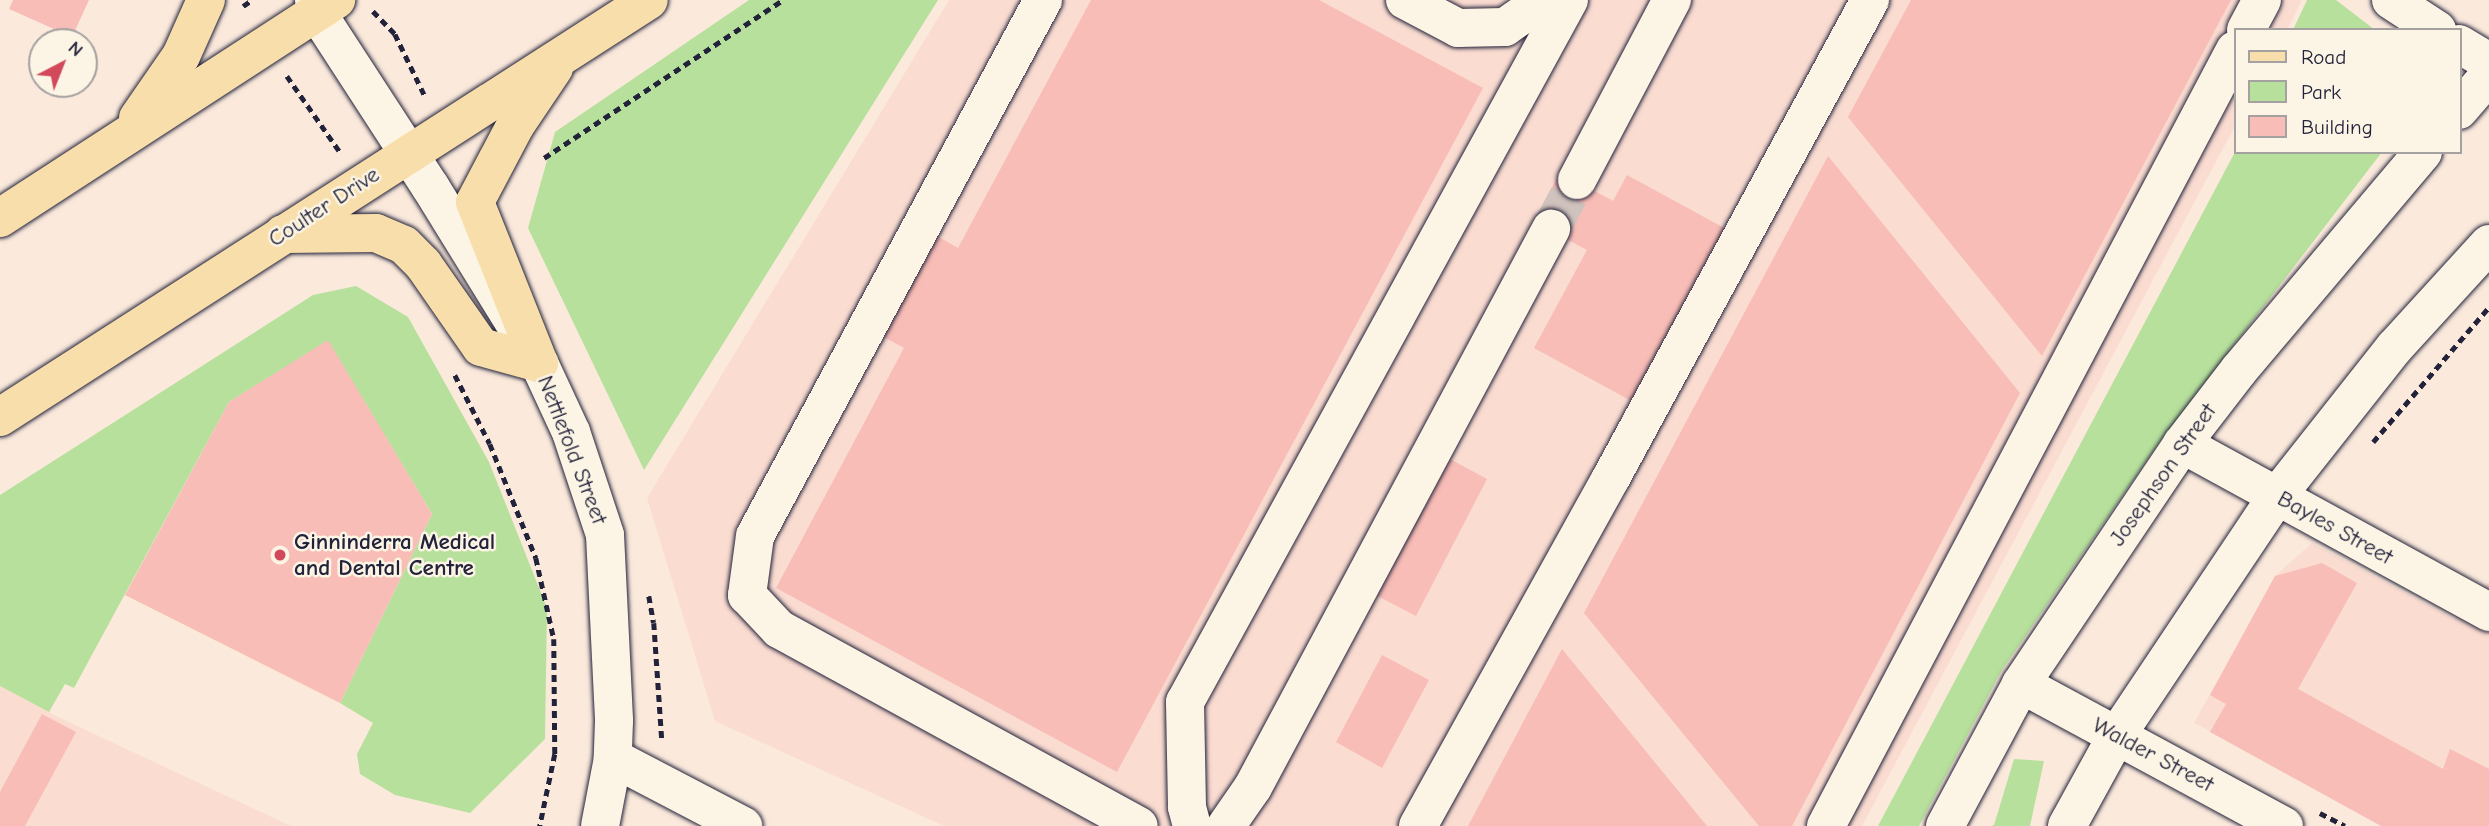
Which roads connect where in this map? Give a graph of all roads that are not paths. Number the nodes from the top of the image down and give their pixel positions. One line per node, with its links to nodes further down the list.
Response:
1 (649, 0): 16 (main road, Coulter Drive)
2 (1043, 0): 38 (street)
3 (1405, 0): 4 (street)
4 (1544, 0)
5 (1569, 0): 39 (street)
6 (1672, 0): 23 (street)
7 (1870, 0): 41 (street)
8 (2262, 0): 12 (street)
9 (2391, 0): 13 (street)
10 (223, 4): 20 (main road)
11 (327, 4): 20 (main road); 21 (street, Nettlefold Street)
12 (2247, 28)
13 (2434, 28)
14 (2461, 45): 17 (street)
15 (2234, 52): 42 (street)
16 (563, 55): 21 (main road, Coulter Drive); 28 (main road)
17 (2489, 62)
18 (2489, 75): 19 (street)
19 (2461, 108)
20 (127, 135): 24 (main road)
21 (408, 152): 26 (main road, Coulter Drive); 28 (street, Nettlefold Street)
22 (2421, 154): 30 (street, Josephson Street)
23 (1577, 180)
24 (0, 218)
25 (1550, 229): 40 (street)
26 (283, 234): 28 (main road); 29 (main road, Coulter Drive)
27 (2489, 244): 31 (street)
28 (539, 363): 35 (street, Nettlefold Street)
29 (0, 417)
30 (2182, 444): 31 (street, Bayles Street); 33 (street, Josephson Street)
31 (2277, 496): 32 (street, Bayles Street); 34 (street)
32 (2489, 612)
33 (2021, 684): 34 (street, Walder Street); 43 (street, Josephson Street)
34 (2117, 735): 44 (street); 45 (street, Walder Street)
35 (613, 758): 36 (street, Nettlefold Street); 37 (street)
36 (600, 826)
37 (743, 826)
38 (1139, 826)
39 (1192, 826)
40 (1226, 826)
41 (1418, 826)
42 (1826, 826)
43 (1945, 826)
44 (2067, 826)
45 (2284, 826)

